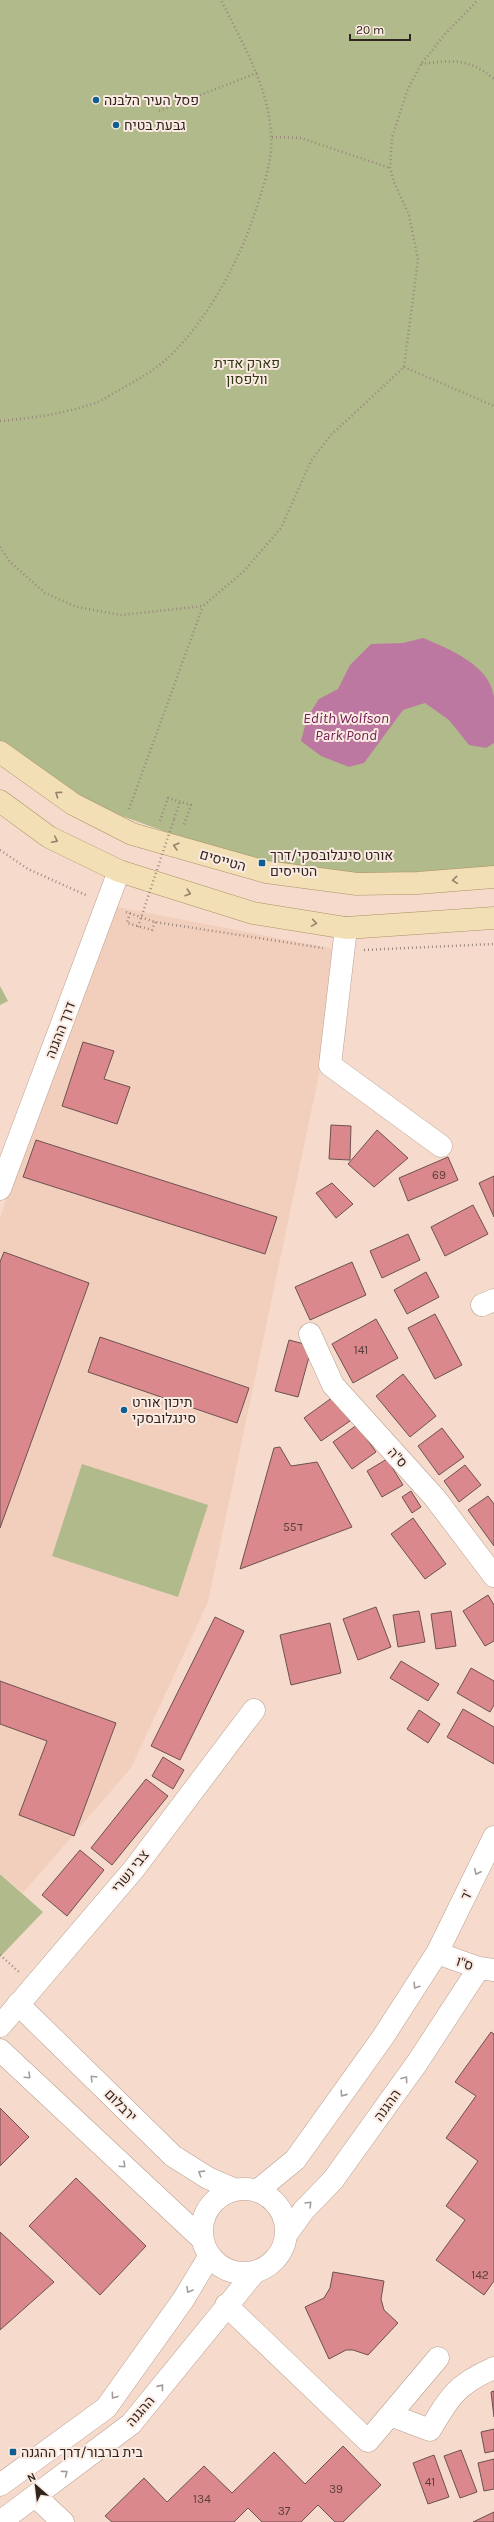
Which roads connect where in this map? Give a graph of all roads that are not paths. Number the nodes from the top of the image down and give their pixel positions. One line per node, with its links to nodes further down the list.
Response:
1 (0, 752): 4 (main road, הטייסים, one-way to 1)
2 (0, 801): 3 (main road, one-way to 3)
3 (119, 871): 6 (main road, one-way to 6); 8 (street, דרך ההגנה)
4 (494, 877)
5 (494, 918): 6 (main road)
6 (346, 928): 7 (street)
7 (441, 1146)
8 (0, 1189)
9 (310, 1334): 10 (street, ס"ה)
10 (494, 1576)
11 (254, 1710): 15 (street, צבי נשרי)
12 (494, 1838): 13 (street, ד', one-way to 13)
13 (437, 1953): 14 (street, ס"ו); 18 (street, one-way to 18)
14 (486, 1969): 19 (street, ההגנה, one-way to 14)
15 (18, 2004): 16 (street, צבי נשרי); 18 (street, ירבלום, one-way to 15)
16 (0, 2026)
17 (0, 2050): 20 (street, one-way to 20)
18 (246, 2190): 19 (street); 20 (street)
19 (286, 2236): 21 (street)
20 (205, 2248): 21 (street); 26 (street, ההגנה, one-way to 26)
21 (254, 2273): 22 (street, ההגנה)
22 (226, 2305): 25 (street); 27 (street, ההגנה, one-way to 22)
23 (438, 2358): 25 (street)
24 (494, 2368): 25 (street)
25 (390, 2415)
26 (0, 2485)
27 (35, 2496): 28 (street, ההגנה); 29 (street)
28 (0, 2522)
29 (63, 2522)

